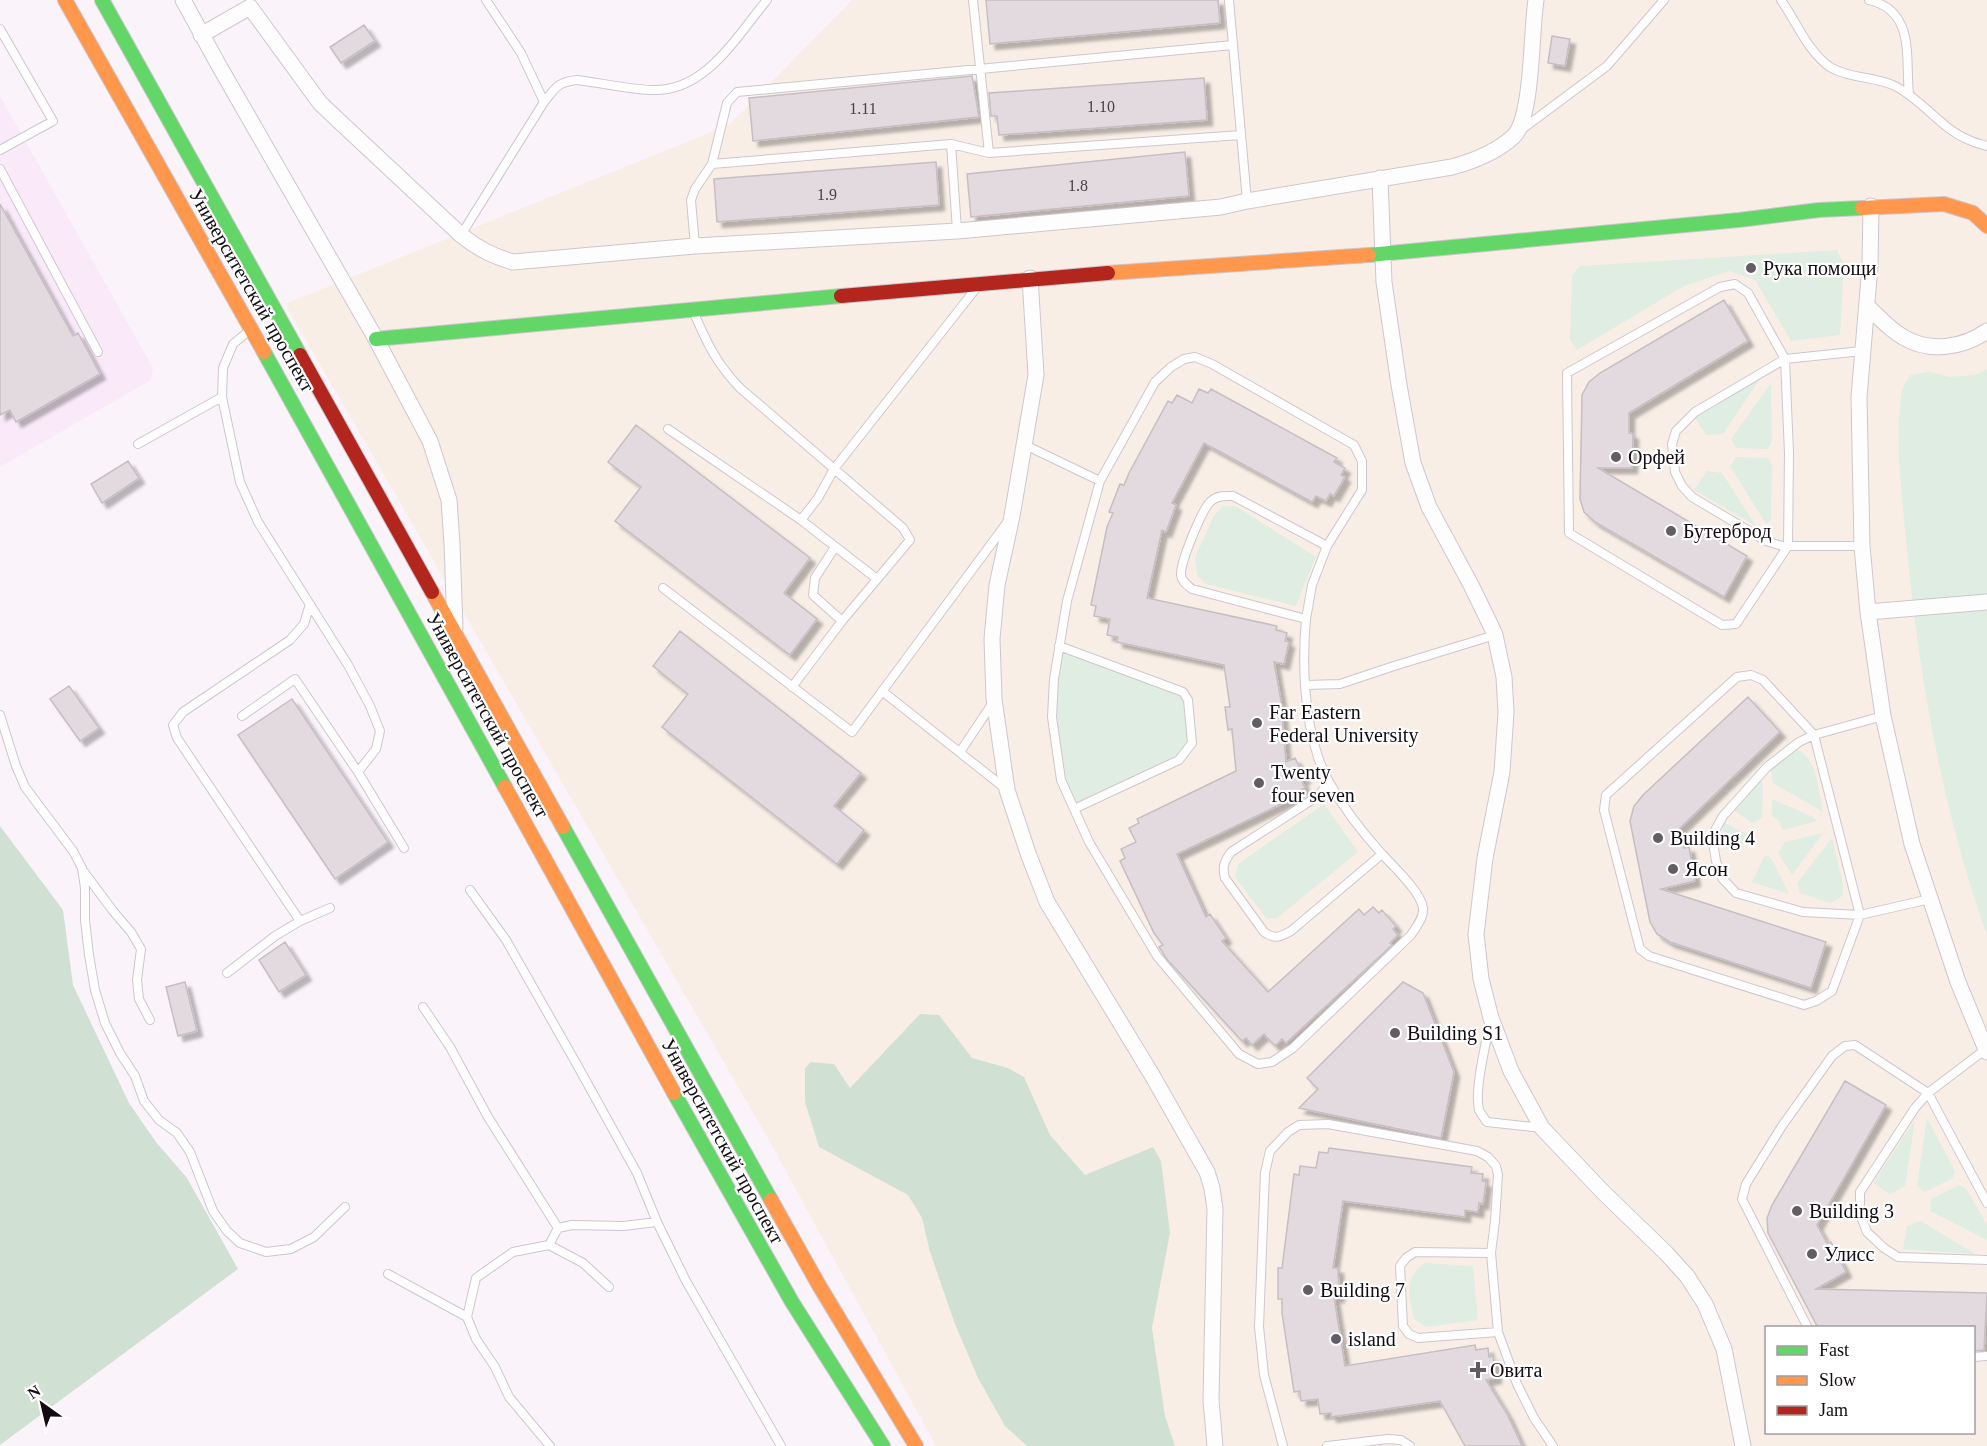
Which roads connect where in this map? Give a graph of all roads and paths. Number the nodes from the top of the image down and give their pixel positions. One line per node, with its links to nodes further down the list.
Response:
1 (65, 0): 39 (main road, Университетский проспект)
2 (102, 0): 65 (main road, Университетский проспект)
3 (183, 0): 14 (street)
4 (486, 0): 18 (lane)
5 (766, 0): 18 (lane)
6 (973, 0): 16 (lane)
7 (1229, 0): 15 (lane)
8 (1535, 0): 20 (street)
9 (1664, 0): 20 (lane)
10 (1781, 0): 17 (lane)
11 (1869, 0): 17 (lane)
12 (247, 4): 14 (street); 32 (street)
13 (0, 29): 23 (lane)
14 (201, 35): 41 (street)
15 (1233, 45): 16 (lane); 19 (lane)
16 (981, 68): 24 (lane); 25 (lane)
17 (1909, 94): 22 (lane)
18 (544, 102): 32 (lane)
19 (1241, 135): 24 (lane); 28 (lane)
20 (1515, 135): 27 (street)
21 (951, 144): 24 (lane); 25 (lane); 31 (lane)
22 (1987, 146)
23 (0, 150)
24 (989, 153)
25 (712, 164): 33 (lane)
26 (0, 169): 43 (lane)
27 (1380, 178): 28 (street); 34 (street)
28 (1247, 201): 31 (street)
29 (1870, 206): 30 (main road); 34 (main road); 37 (street)
30 (1987, 226)
31 (957, 230): 33 (street)
32 (461, 235): 33 (street)
33 (695, 246)
34 (1382, 254): 35 (main road); 64 (street)
35 (1030, 278): 36 (main road); 48 (street)
36 (980, 283): 38 (main road); 49 (lane)
37 (1867, 306): 40 (street); 42 (street)
38 (692, 308): 41 (main road); 49 (lane)
39 (251, 329): 45 (lane); 65 (main road, Университетский проспект)
40 (1987, 331)
41 (376, 339): 65 (street)
42 (1862, 351): 44 (lane); 55 (street)
43 (98, 352)
44 (1785, 358): 54 (lane); 54 (lane); 54 (lane)
45 (222, 397): 47 (lane); 60 (lane)
46 (668, 429): 52 (lane)
47 (138, 444)
48 (1025, 445): 50 (lane); 51 (street)
49 (834, 469): 52 (lane); 57 (lane)
50 (1100, 481): 53 (lane); 66 (lane)
51 (1012, 516): 69 (lane); 70 (street)
52 (801, 520): 56 (lane)
53 (1327, 546): 62 (lane); 62 (lane)
54 (1788, 546): 55 (lane)
55 (1862, 546): 61 (street)
56 (835, 547): 57 (lane); 63 (lane)
57 (877, 579): 63 (lane)
58 (663, 588): 68 (lane)
59 (1987, 602): 61 (street)
60 (310, 604): 76 (lane); 87 (lane)
61 (1868, 612): 73 (street)
62 (1306, 619): 67 (lane)
63 (842, 621): 68 (lane)
64 (1495, 635): 67 (lane); 90 (street)
65 (442, 641): 109 (main road, Университетский проспект); 110 (main road, Университетский проспект)
66 (1059, 646): 79 (lane); 79 (lane)
67 (1306, 686): 77 (lane)
68 (792, 687): 69 (lane)
69 (882, 691): 75 (lane)
70 (994, 699): 75 (lane); 78 (street)
71 (0, 715): 82 (lane)
72 (242, 716): 76 (lane)
73 (1883, 716): 74 (lane); 84 (street)
74 (1814, 735): 86 (lane); 86 (lane); 86 (lane)
75 (960, 752): 78 (lane)
76 (358, 772): 80 (lane)
77 (1329, 782): 81 (lane); 81 (lane)
78 (1007, 790): 111 (street)
79 (1074, 809): 81 (lane)
80 (404, 848)
81 (1382, 854)
82 (82, 868): 91 (lane); 96 (lane)
83 (470, 890): 97 (lane)
84 (1930, 899): 86 (lane); 92 (street)
85 (330, 908): 87 (lane)
86 (1860, 915)
87 (300, 921): 88 (lane)
88 (227, 973)
89 (423, 1007): 98 (lane)
90 (1491, 1018): 94 (street); 94 (lane)
91 (150, 1020)
92 (1986, 1051): 93 (lane)
93 (1928, 1092): 95 (lane); 101 (lane); 105 (lane)
94 (1542, 1128): 116 (street)
95 (1987, 1203)
96 (345, 1207)
97 (657, 1222): 98 (lane); 108 (lane)
98 (558, 1228): 99 (lane)
99 (549, 1245): 103 (lane); 104 (lane)
100 (1491, 1253): 106 (lane); 106 (lane); 112 (lane)
101 (1987, 1260)
102 (388, 1274): 104 (lane)
103 (609, 1287)
104 (466, 1317): 107 (lane)
105 (1807, 1326)
106 (1498, 1332): 115 (lane)
107 (550, 1446)
108 (781, 1446)
109 (883, 1446)
110 (916, 1446)
111 (1215, 1446)
112 (1283, 1446)
113 (1327, 1446): 114 (lane)
114 (1410, 1446)
115 (1552, 1446)
116 (1743, 1446)

